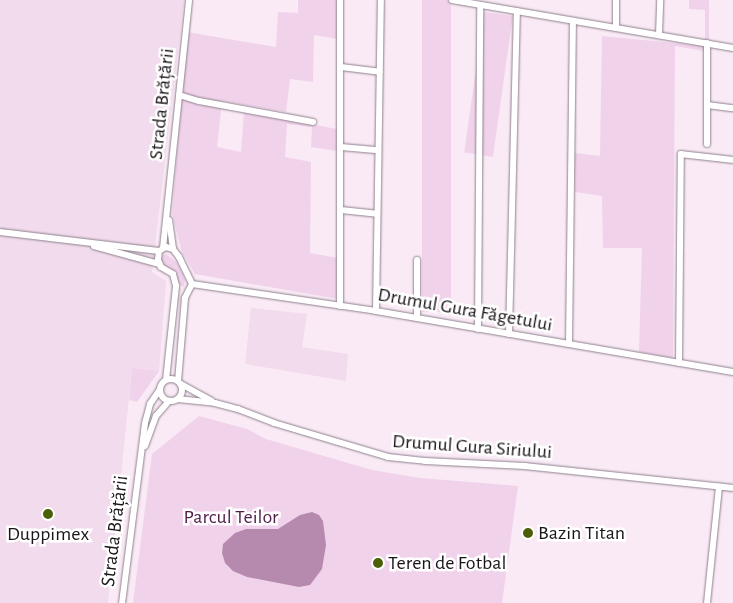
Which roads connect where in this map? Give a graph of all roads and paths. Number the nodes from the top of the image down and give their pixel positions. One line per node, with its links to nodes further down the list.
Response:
1 (188, 0): 16 (street, Strada Brățării)
2 (340, 0): 14 (street)
3 (381, 0): 15 (street)
4 (452, 0): 7 (street)
5 (616, 0): 10 (street)
6 (660, 0): 11 (street)
7 (483, 3): 8 (street); 39 (street)
8 (517, 11): 9 (street); 40 (street)
9 (573, 21): 10 (street); 41 (street)
10 (616, 28): 11 (street)
11 (659, 35): 12 (street)
12 (707, 43): 13 (street); 17 (street)
13 (733, 48)
14 (341, 67): 15 (street); 21 (street)
15 (380, 72): 22 (street)
16 (179, 95): 19 (street); 25 (street, Strada Brățării)
17 (707, 105): 18 (street); 20 (street)
18 (733, 108)
19 (313, 122)
20 (707, 144)
21 (341, 147): 22 (street); 24 (street)
22 (378, 150): 26 (street)
23 (733, 160): 42 (street)
24 (341, 210): 26 (street); 36 (street)
25 (168, 211): 29 (street, Strada Brățării); 30 (street, Strada Brățării)
26 (377, 214): 37 (street)
27 (0, 232): 28 (street)
28 (74, 241): 29 (street); 32 (street)
29 (161, 249): 30 (street); 32 (street, Strada Brățării)
30 (173, 249): 33 (street)
31 (417, 260): 38 (street)
32 (159, 264): 34 (street)
33 (192, 284): 35 (street); 36 (street, Drumul Gura Făgetului)
34 (176, 286): 35 (street); 44 (street)
35 (187, 290): 45 (street)
36 (340, 306): 37 (street, Drumul Gura Făgetului)
37 (376, 311): 38 (street, Drumul Gura Făgetului)
38 (417, 318): 39 (street, Drumul Gura Făgetului)
39 (478, 329): 40 (street, Drumul Gura Făgetului)
40 (509, 334): 41 (street, Drumul Gura Făgetului)
41 (569, 344): 42 (street, Drumul Gura Făgetului)
42 (679, 363): 43 (street, Drumul Gura Făgetului)
43 (733, 372)
44 (166, 380): 45 (street); 46 (street)
45 (179, 383): 47 (street); 49 (street, Drumul Gura Siriului)
46 (160, 389): 48 (street); 50 (street, Strada Brățării)
47 (178, 399): 48 (street); 49 (street, Drumul Gura Siriului)
48 (169, 401): 50 (street, Strada Brățării)
49 (216, 403): 51 (street, Drumul Gura Siriului)
50 (140, 464): 53 (street, Strada Brățării)
51 (719, 487): 52 (street, Drumul Gura Siriului); 54 (street)
52 (733, 488)
53 (122, 603)
54 (707, 603)

